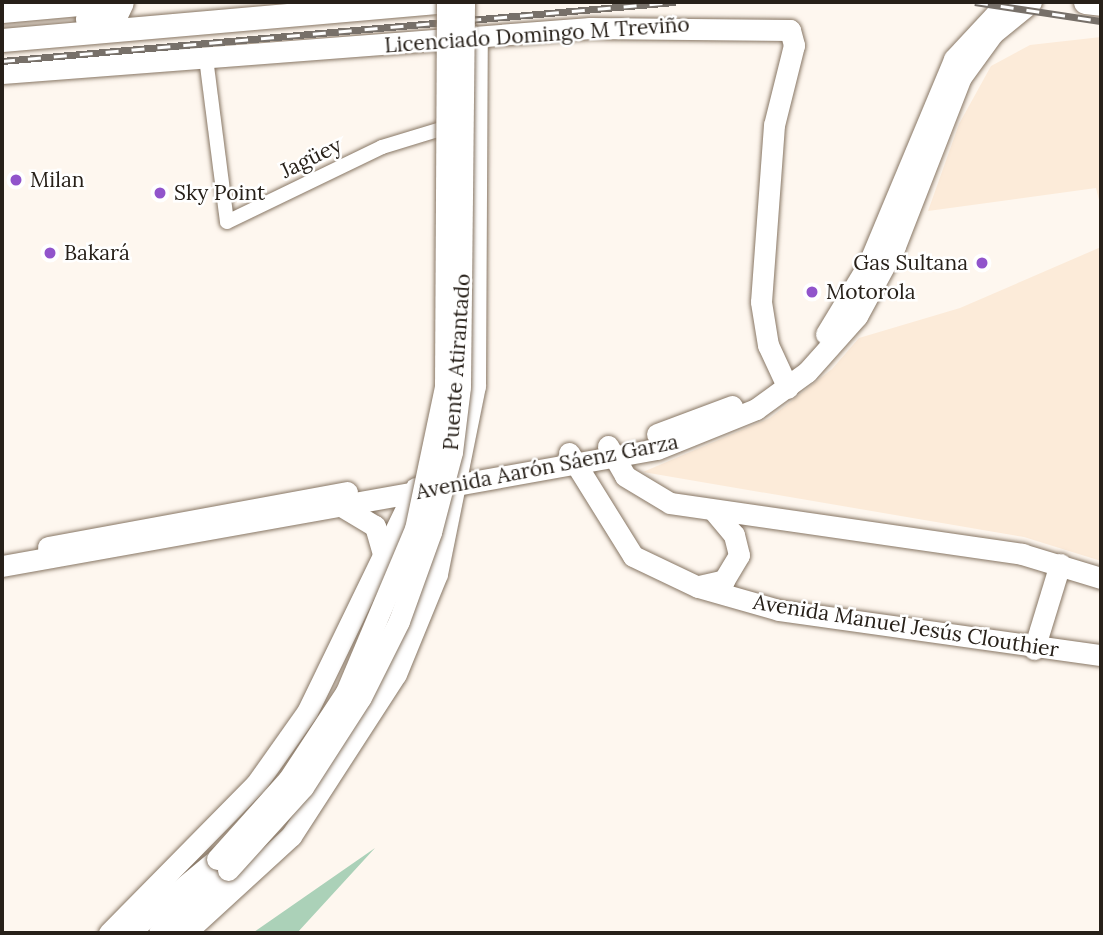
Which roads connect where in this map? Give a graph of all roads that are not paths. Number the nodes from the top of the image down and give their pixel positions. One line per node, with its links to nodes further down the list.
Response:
1 (101, 2): 11 (main road)
2 (122, 2): 13 (main road)
3 (433, 2): 13 (main road)
4 (447, 2): 38 (main road, Puente Atirantado, bridge)
5 (457, 2): 12 (main road)
6 (464, 2): 38 (main road, Puente Atirantado, bridge)
7 (1007, 2): 19 (main road, Avenida Aarón Sáenz Garza)
8 (1031, 2): 19 (main road, Avenida Aarón Sáenz Garza)
9 (1085, 2): 10 (main road)
10 (1101, 4)
11 (2, 11)
12 (456, 34): 14 (main road); 16 (main road, Licenciado Domingo M Treviño); 18 (main road)
13 (58, 35): 15 (main road)
14 (477, 39): 19 (main road, Licenciado Domingo M Treviño); 20 (main road)
15 (2, 40)
16 (206, 58): 17 (main road, Licenciado Domingo M Treviño); 18 (street, Jagüey)
17 (2, 73)
18 (456, 125): 25 (main road)
19 (784, 383): 21 (main road, Avenida Aarón Sáenz Garza)
20 (467, 447): 23 (main road); 24 (main road)
21 (610, 452): 22 (main road, Avenida Aarón Sáenz Garza); 27 (main road)
22 (571, 458): 23 (main road, Avenida Aarón Sáenz Garza); 24 (main road, Avenida Aarón Sáenz Garza); 33 (main road, Avenida Manuel Jesús Clouthier)
23 (484, 467): 24 (main road, Avenida Aarón Sáenz Garza)
24 (458, 479): 25 (main road, Avenida Aarón Sáenz Garza); 37 (main road)
25 (416, 487): 26 (main road, Avenida Aarón Sáenz Garza); 28 (main road); 29 (main road, Avenida Aarón Sáenz Garza)
26 (343, 507): 28 (main road); 31 (main road, Avenida Aarón Sáenz Garza)
27 (715, 512): 30 (main road); 33 (main road)
28 (383, 554): 35 (main road)
29 (2, 555)
30 (1060, 564): 32 (main road); 34 (main road)
31 (2, 566)
32 (1101, 578)
33 (698, 587): 34 (main road, Avenida Manuel Jesús Clouthier)
34 (1034, 649): 36 (main road, Avenida Manuel Jesús Clouthier)
35 (342, 651): 37 (main road); 39 (main road)
36 (1101, 655)
37 (396, 674): 42 (main road)
38 (223, 864): 40 (main road); 41 (main road)
39 (109, 933)
40 (128, 933)
41 (159, 933)
42 (186, 933)

